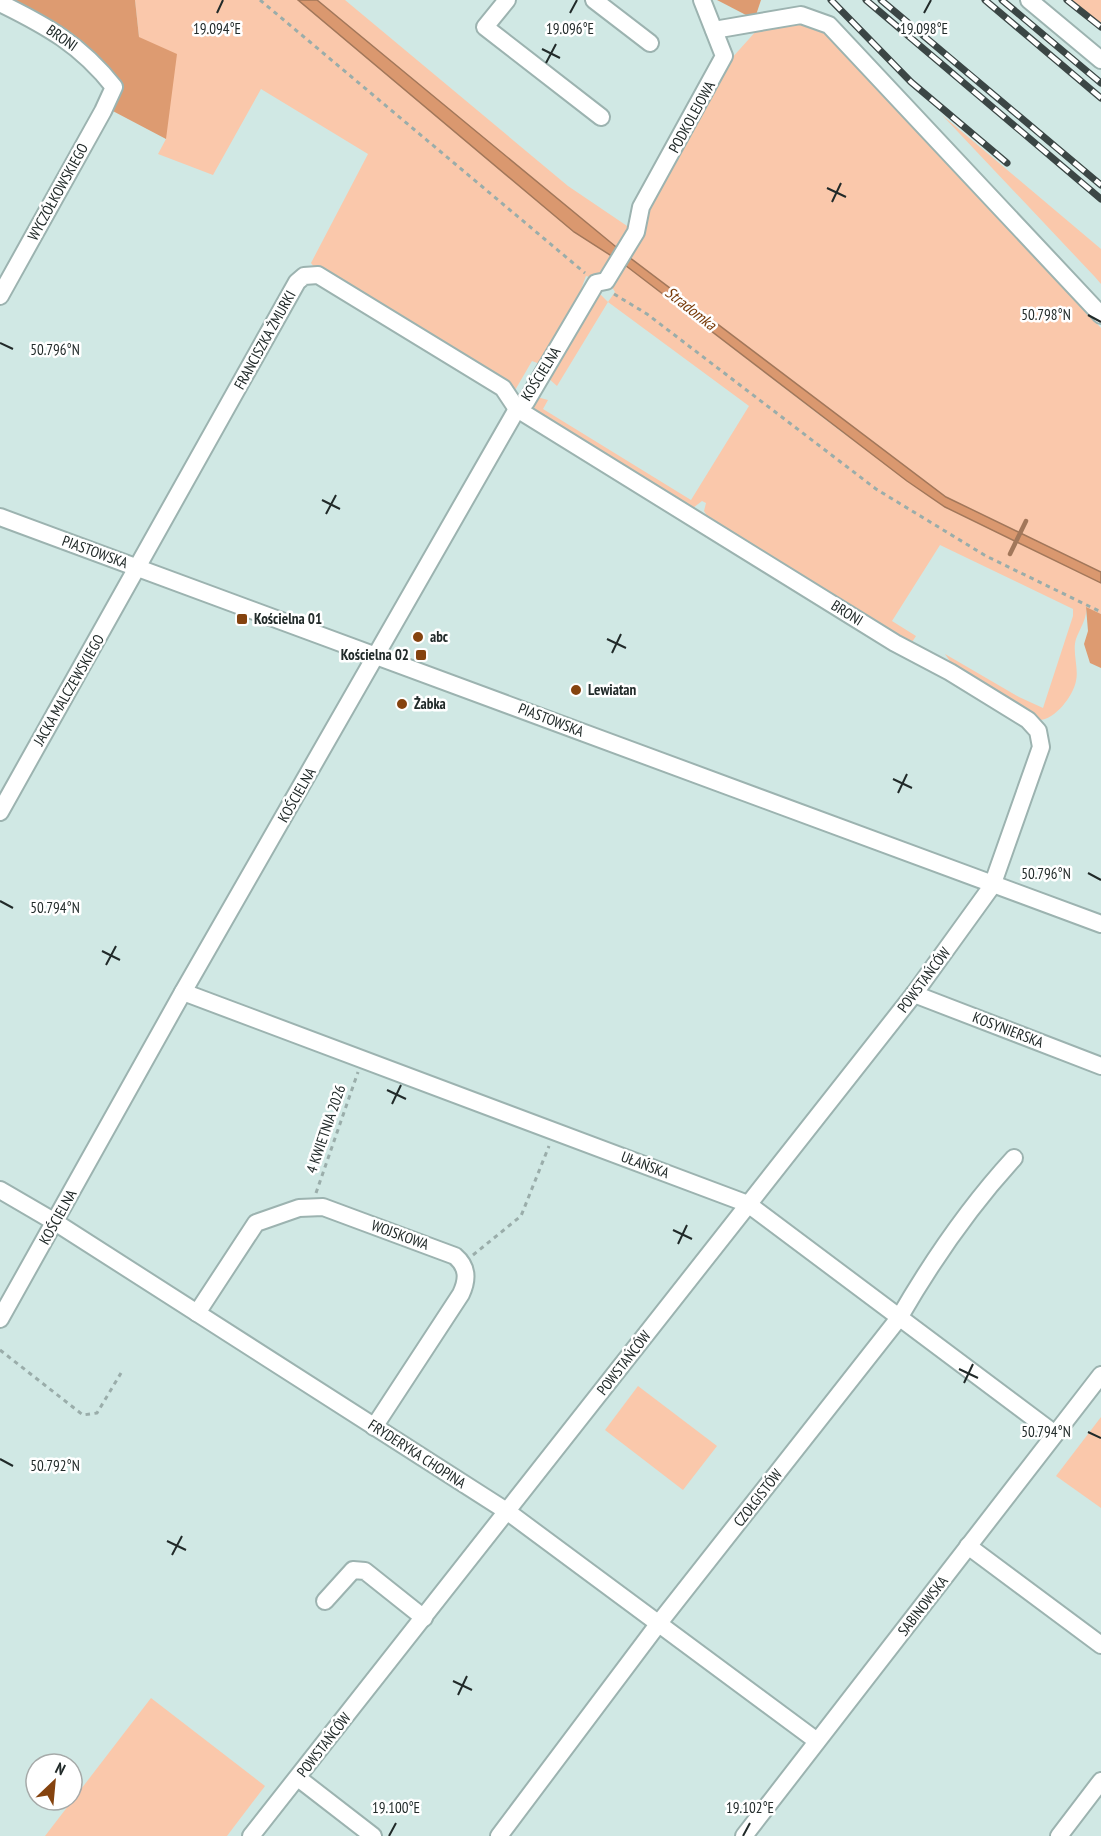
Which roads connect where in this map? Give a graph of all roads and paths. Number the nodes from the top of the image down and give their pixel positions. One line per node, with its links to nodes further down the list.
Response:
1 (260, 0): 13 (path)
2 (507, 0): 11 (street)
3 (594, 0): 8 (street)
4 (702, 0): 7 (street, PODKOLEJOWA)
5 (1029, 0): 9 (street)
6 (0, 3): 10 (street, BRONI)
7 (714, 30): 12 (street, PODKOLEJOWA); 15 (street)
8 (650, 43)
9 (1101, 60)
10 (114, 87): 14 (street, WYCZÓŁKOWSKIEGO)
11 (601, 117)
12 (636, 232): 13 (street, KOŚCIELNA)
13 (601, 282): 16 (street, KOŚCIELNA); 19 (path)
14 (0, 296)
15 (1101, 315)
16 (517, 409): 18 (street, FRANCISZKA ŻMURKI); 20 (street, KOŚCIELNA); 22 (street, BRONI)
17 (0, 517): 18 (street, PIASTOWSKA)
18 (138, 568): 20 (street, PIASTOWSKA); 21 (street, JACKA MALCZEWSKIEGO)
19 (1101, 612)
20 (378, 655): 22 (street, PIASTOWSKA); 24 (street, KOŚCIELNA)
21 (0, 812)
22 (992, 886): 23 (street, PIASTOWSKA); 25 (street, POWSTAŃCÓW)
23 (1101, 924)
24 (183, 992): 26 (street, UŁAŃSKA); 33 (street, KOŚCIELNA)
25 (914, 994): 27 (street, KOSYNIERSKA); 31 (street, POWSTAŃCÓW)
26 (362, 1059): 28 (street, UŁAŃSKA); 32 (path, 4 KWIETNIA 2026)
27 (1101, 1066)
28 (554, 1131): 31 (street, UŁAŃSKA); 34 (path)
29 (1014, 1158): 36 (street, CZOŁGISTÓW)
30 (0, 1190): 33 (street, FRYDERYKA CHOPINA)
31 (748, 1204): 36 (street, UŁAŃSKA); 43 (street, POWSTAŃCÓW)
32 (312, 1206): 34 (street, WOJSKOWA); 35 (street)
33 (55, 1222): 35 (street, FRYDERYKA CHOPINA); 37 (street, KOŚCIELNA)
34 (462, 1264): 41 (street)
35 (197, 1312): 41 (street, FRYDERYKA CHOPINA)
36 (899, 1318): 42 (street, UŁAŃSKA); 47 (street, CZOŁGISTÓW)
37 (0, 1319)
38 (0, 1350): 39 (path)
39 (121, 1373)
40 (1101, 1375): 42 (street, SABINOWSKA)
41 (374, 1427): 43 (street, FRYDERYKA CHOPINA)
42 (1055, 1434): 44 (street, SABINOWSKA)
43 (508, 1512): 46 (street, POWSTAŃCÓW); 47 (street, FRYDERYKA CHOPINA)
44 (968, 1546): 48 (street); 49 (street, SABINOWSKA)
45 (325, 1601): 46 (street)
46 (424, 1618): 50 (street, POWSTAŃCÓW)
47 (659, 1623): 49 (street, FRYDERYKA CHOPINA); 54 (street, CZOŁGISTÓW)
48 (1101, 1645)
49 (817, 1741): 55 (street, SABINOWSKA)
50 (298, 1778): 52 (street, POWSTAŃCÓW); 53 (street)
51 (1101, 1781): 56 (street)
52 (252, 1836)
53 (373, 1836)
54 (499, 1836)
55 (744, 1836)
56 (1059, 1836)

